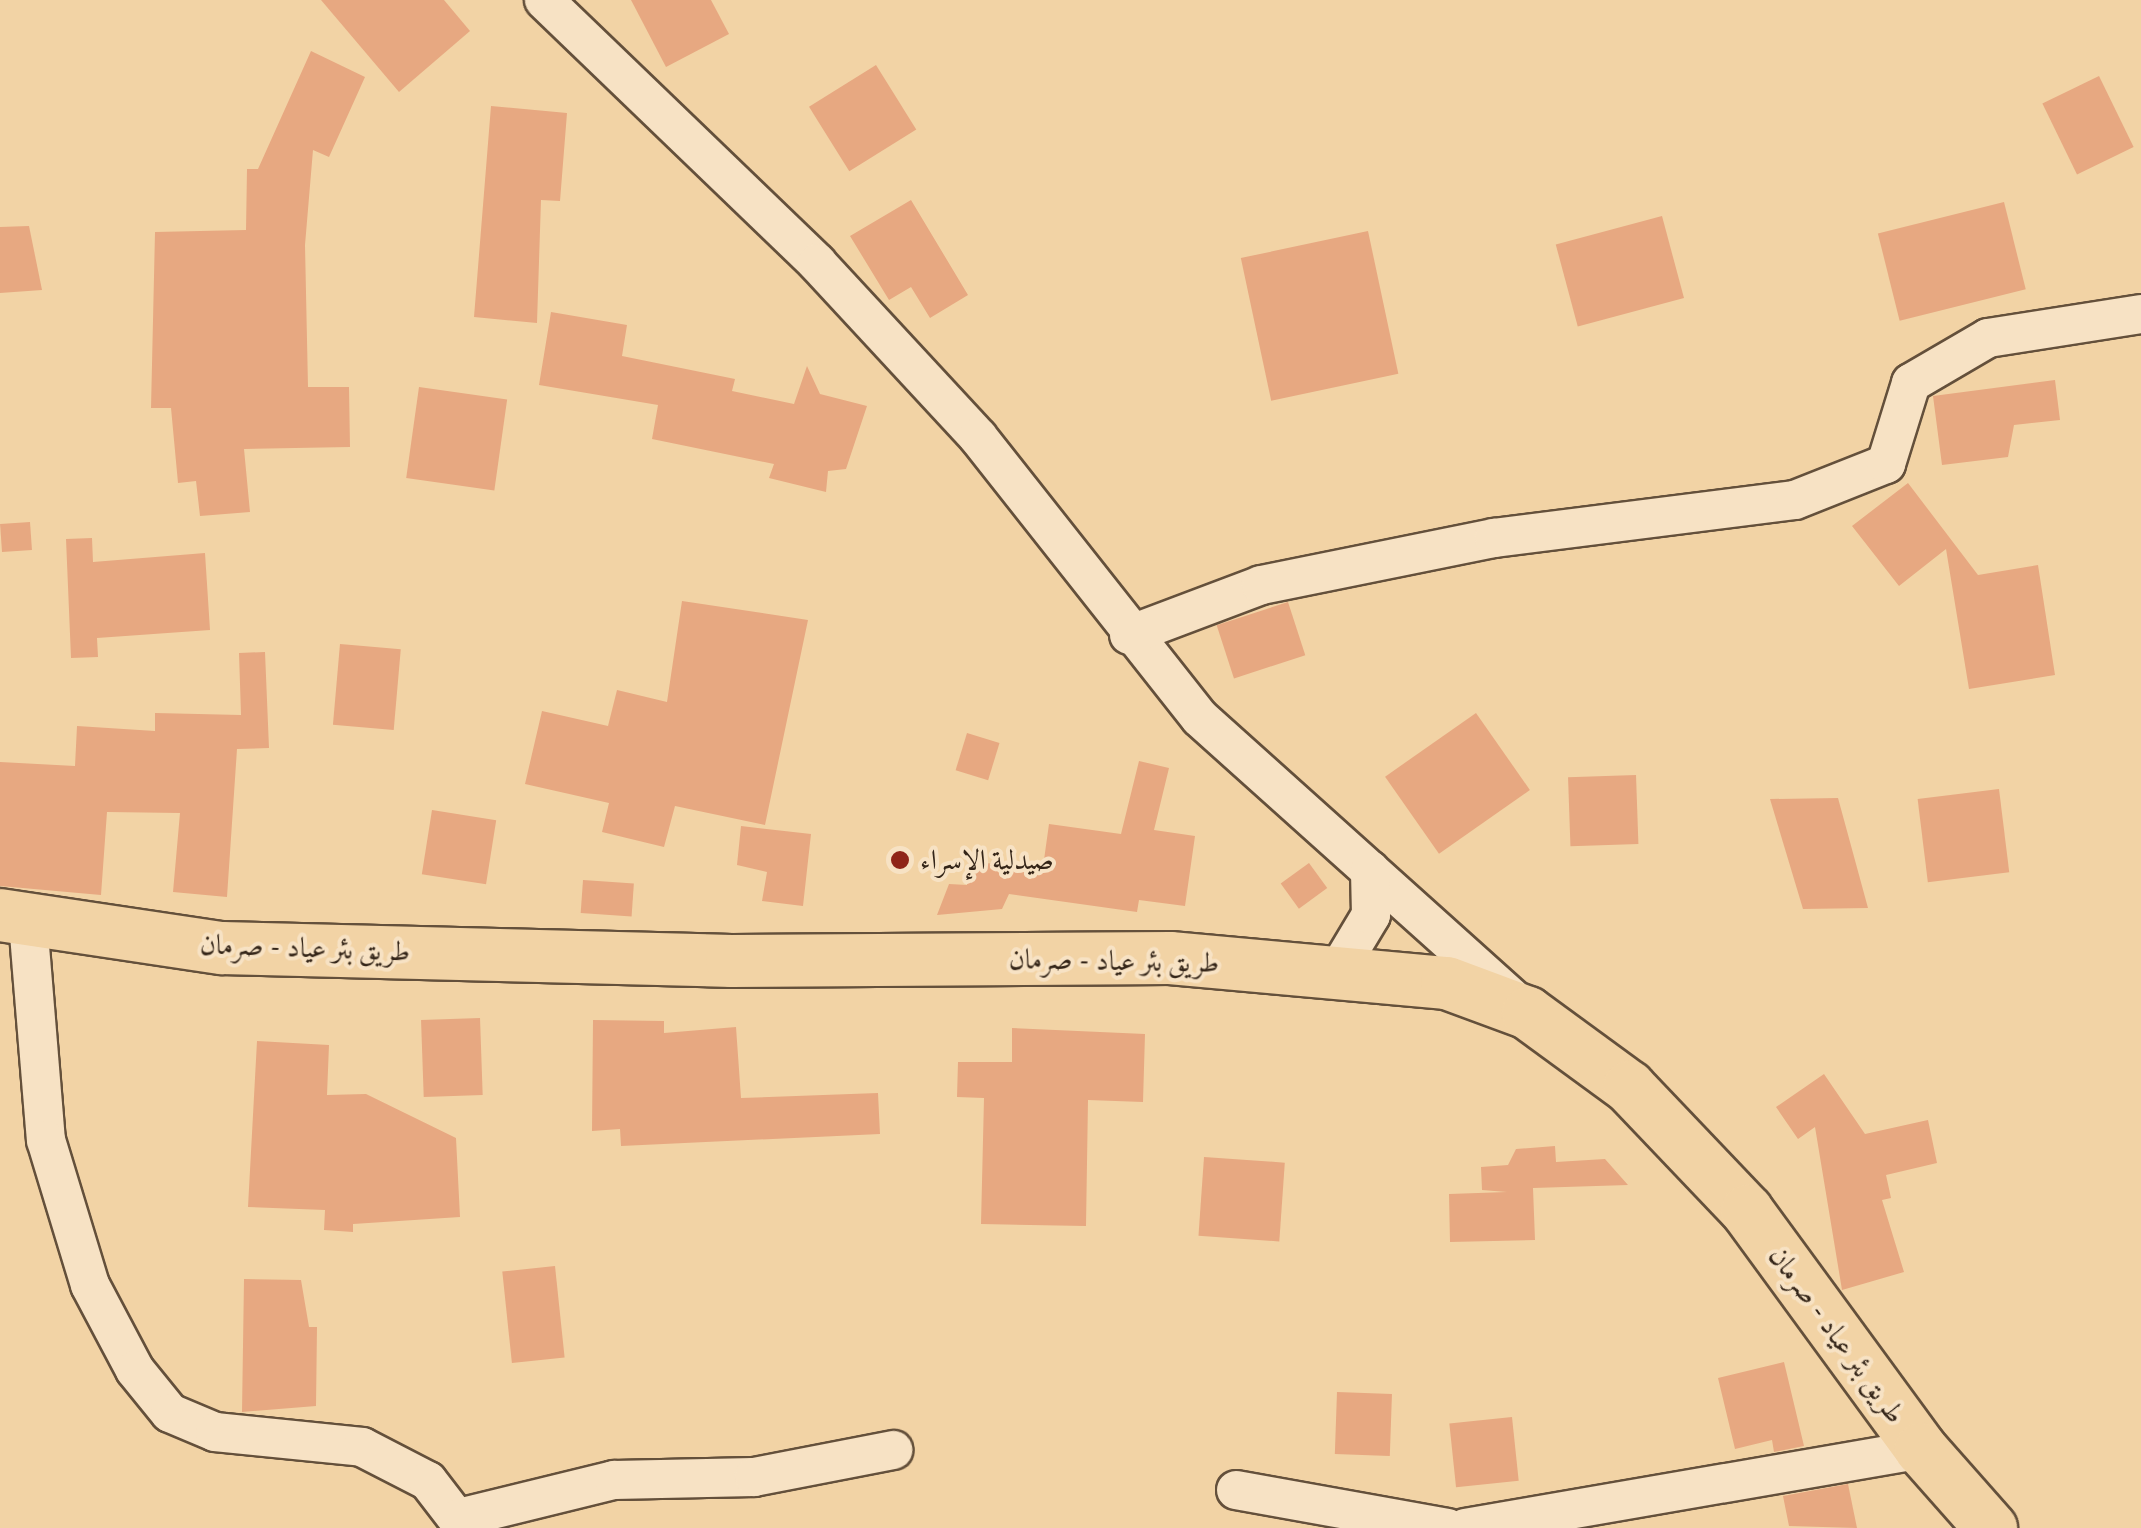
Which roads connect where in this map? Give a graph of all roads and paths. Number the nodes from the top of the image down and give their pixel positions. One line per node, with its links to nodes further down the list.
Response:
1 (544, 0): 3 (street)
2 (2141, 314): 3 (street)
3 (1129, 635): 4 (street)
4 (1370, 870): 6 (street); 7 (street)
5 (14, 918): 6 (highway, طريق بئر عياد - صرمان); 11 (street)
6 (1338, 970): 7 (highway, طريق بئر عياد - صرمان)
7 (1528, 1013): 8 (highway, طريق بئر عياد - صرمان)
8 (1921, 1448): 13 (street); 14 (highway, طريق بئر عياد - صرمان)
9 (893, 1450): 11 (street)
10 (1236, 1490): 12 (street)
11 (461, 1523)
12 (1448, 1528)
13 (1465, 1528)
14 (1991, 1528)

